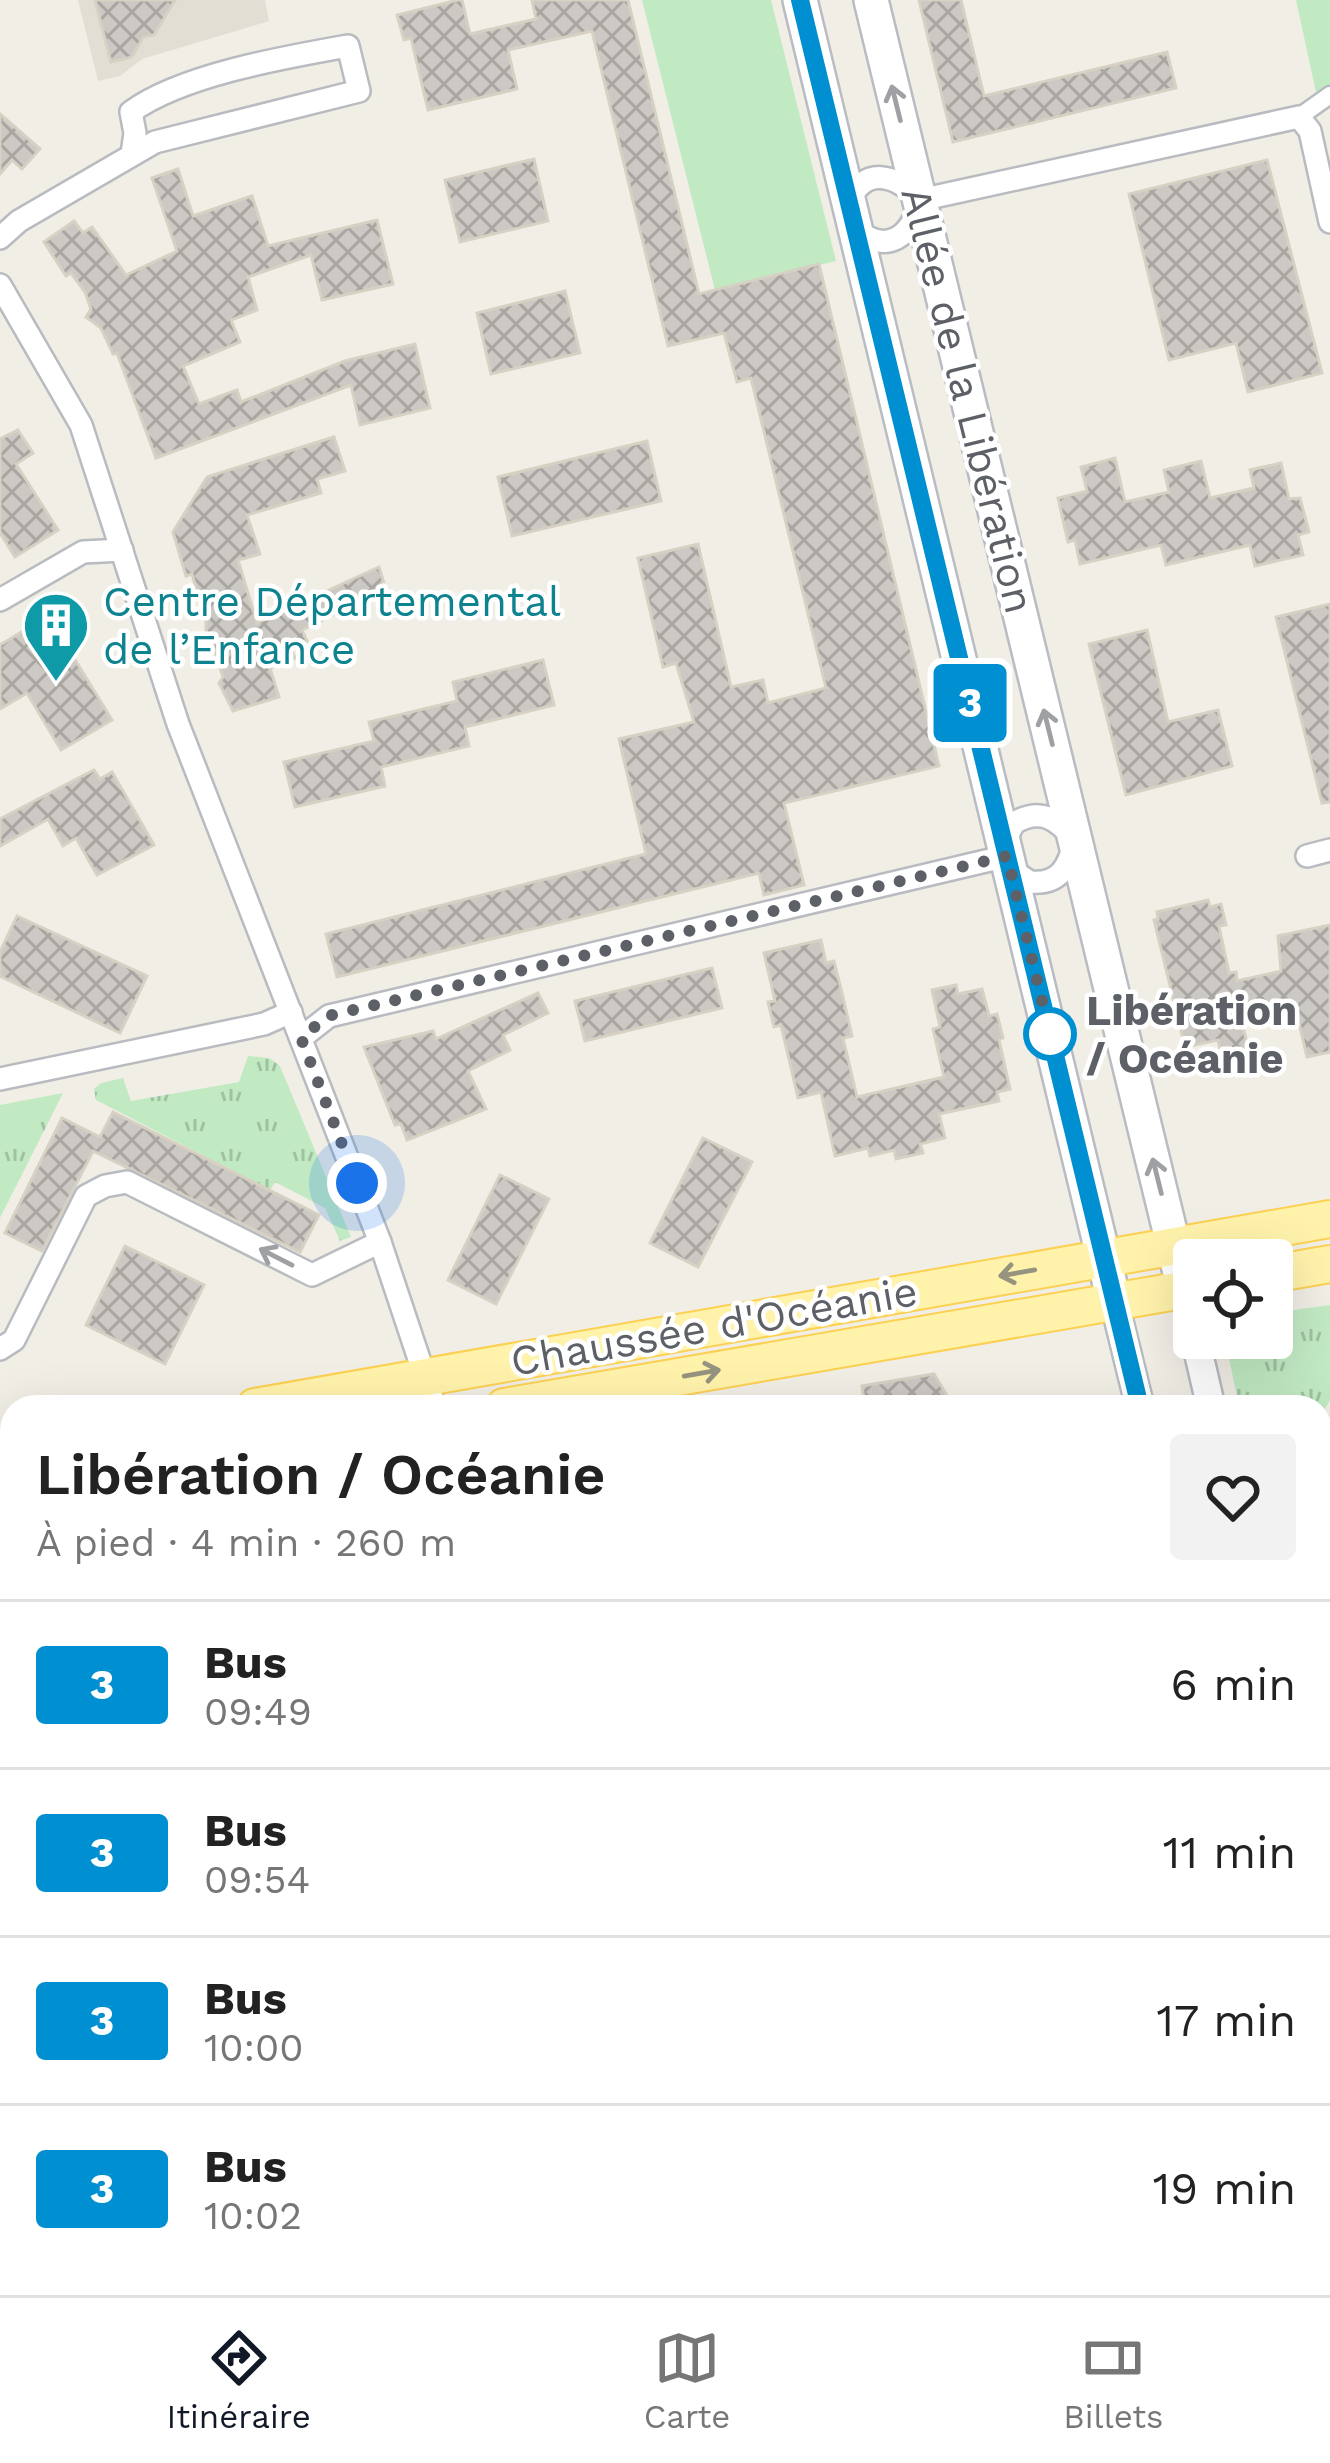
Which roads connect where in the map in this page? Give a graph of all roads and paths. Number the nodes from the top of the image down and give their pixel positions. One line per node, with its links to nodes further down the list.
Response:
1 (800, 0): 7 (main road, Allée de la Libération)
2 (872, 0): 6 (main road, Allée de la Libération, one-way to 2)
3 (1330, 95): 4 (street)
4 (1299, 117): 6 (street); 8 (street)
5 (132, 154): 5 (street); 9 (street)
6 (920, 200): 7 (street); 7 (street); 13 (main road, Allée de la Libération, one-way to 6)
7 (852, 216): 15 (main road, Allée de la Libération)
8 (1330, 222)
9 (0, 238)
10 (0, 285): 11 (street)
11 (122, 550): 12 (street); 17 (street)
12 (0, 600)
13 (1075, 840): 15 (street); 15 (street); 23 (main road, Allée de la Libération, one-way to 13)
14 (1330, 850): 16 (street)
15 (1007, 856): 18 (street); 25 (main road, Allée de la Libération)
16 (1307, 856)
17 (291, 1012): 18 (street); 19 (street)
18 (301, 1038): 22 (street)
19 (0, 1079)
20 (1330, 1219): 21 (main road, Chaussée d'Océanie)
21 (1214, 1239)
22 (380, 1242): 30 (street, one-way to 30); 32 (street)
23 (1173, 1242)
24 (1173, 1246): 25 (main road, Chaussée d'Océanie)
25 (1104, 1258): 29 (main road, Allée de la Libération); 32 (main road, Chaussée d'Océanie, one-way to 32)
26 (1330, 1264): 27 (main road)
27 (1293, 1270)
28 (1173, 1291): 29 (main road, Chaussée d'Océanie)
29 (1114, 1300): 34 (main road, Chaussée d'Océanie, one-way to 29); 35 (street)
30 (0, 1348)
31 (1200, 1359): 36 (street)
32 (431, 1392): 33 (main road, Chaussée d'Océanie)
33 (396, 1395)
34 (572, 1395)
35 (1137, 1395)
36 (1208, 1395)

